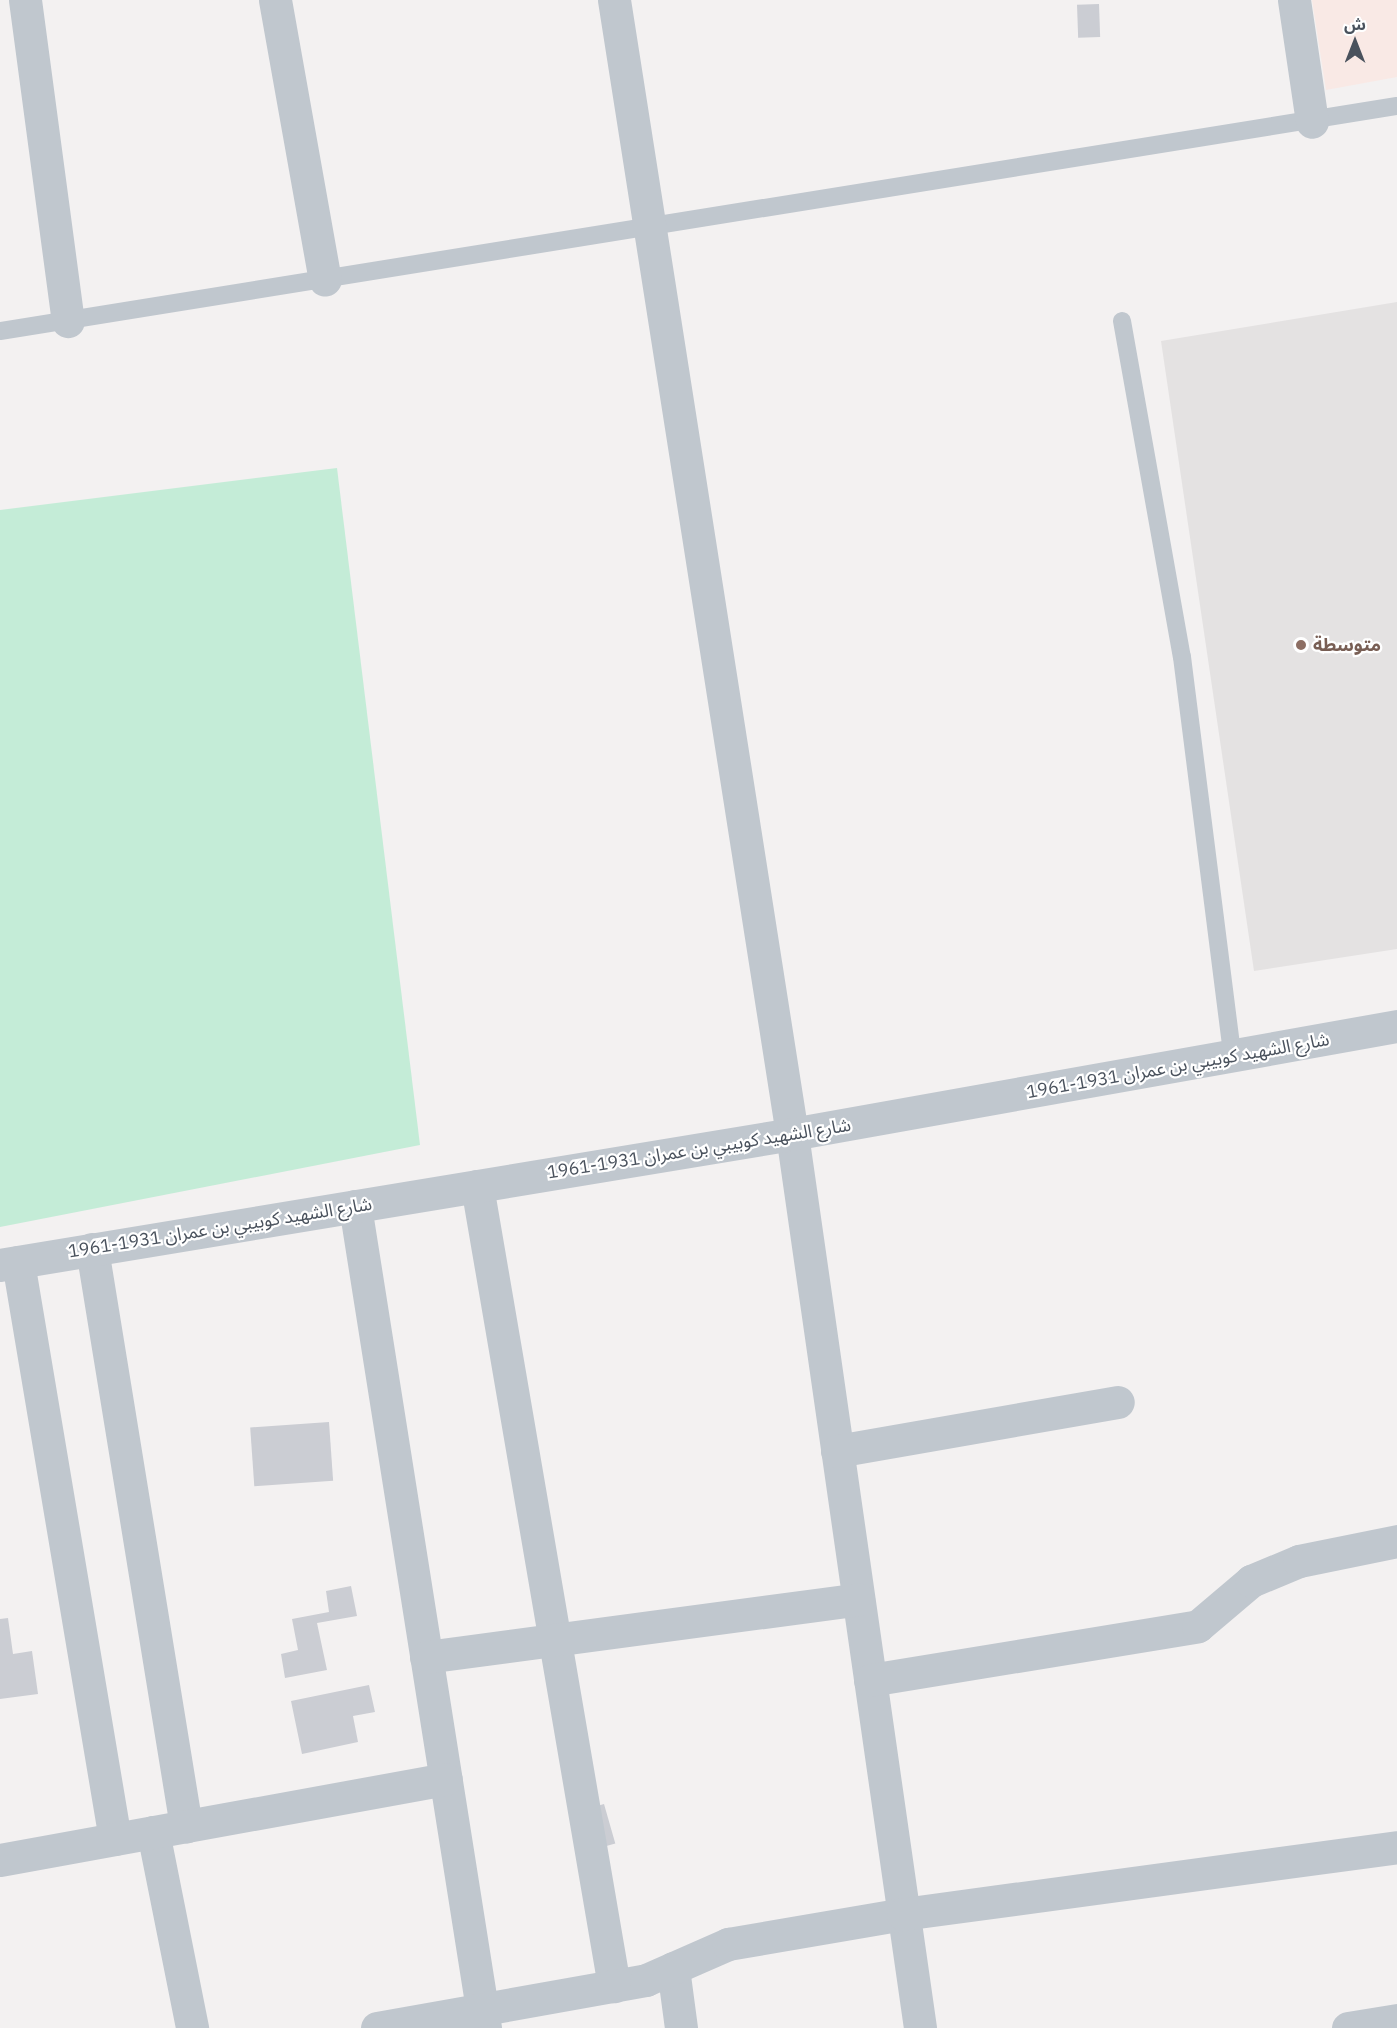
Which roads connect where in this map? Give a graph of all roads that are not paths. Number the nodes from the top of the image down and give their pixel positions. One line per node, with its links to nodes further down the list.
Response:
1 (25, 0): 9 (street)
2 (275, 0): 8 (street)
3 (614, 0): 7 (street)
4 (1294, 0): 6 (street)
5 (1397, 106): 6 (lane)
6 (1312, 122): 7 (lane)
7 (650, 228): 8 (lane); 14 (street)
8 (325, 280): 9 (lane)
9 (68, 321): 11 (lane)
10 (1122, 321): 13 (lane)
11 (0, 331)
12 (1397, 1026): 13 (street, شارع الشهيد كوبيبي بن عمران 1931-1961)
13 (1233, 1058): 14 (street, شارع الشهيد كوبيبي بن عمران 1931-1961)
14 (792, 1134): 15 (street, شارع الشهيد كوبيبي بن عمران 1931-1961); 20 (street)
15 (477, 1186): 16 (street, شارع الشهيد كوبيبي بن عمران 1931-1961); 23 (street)
16 (355, 1206): 17 (street, شارع الشهيد كوبيبي بن عمران 1931-1961); 24 (street)
17 (92, 1250): 18 (street, شارع الشهيد كوبيبي بن عمران 1931-1961); 27 (street)
18 (9, 1263): 29 (street)
19 (1118, 1402): 20 (street)
20 (837, 1451): 22 (street)
21 (1397, 1541): 25 (street)
22 (858, 1599): 23 (street); 25 (street)
23 (555, 1643): 24 (street); 34 (street)
24 (426, 1657): 26 (street)
25 (870, 1680): 32 (street)
26 (446, 1779): 27 (street); 35 (street)
27 (186, 1826): 28 (street)
28 (153, 1832): 29 (street); 37 (street)
29 (115, 1839): 31 (street)
30 (1397, 1847): 32 (street)
31 (0, 1860)
32 (903, 1914): 33 (street); 40 (street)
33 (673, 1968): 34 (street); 39 (street)
34 (614, 1986): 35 (street)
35 (483, 2019): 38 (street)
36 (1397, 2020): 41 (street)
37 (192, 2028)
38 (377, 2028)
39 (681, 2028)
40 (920, 2028)
41 (1348, 2028)

